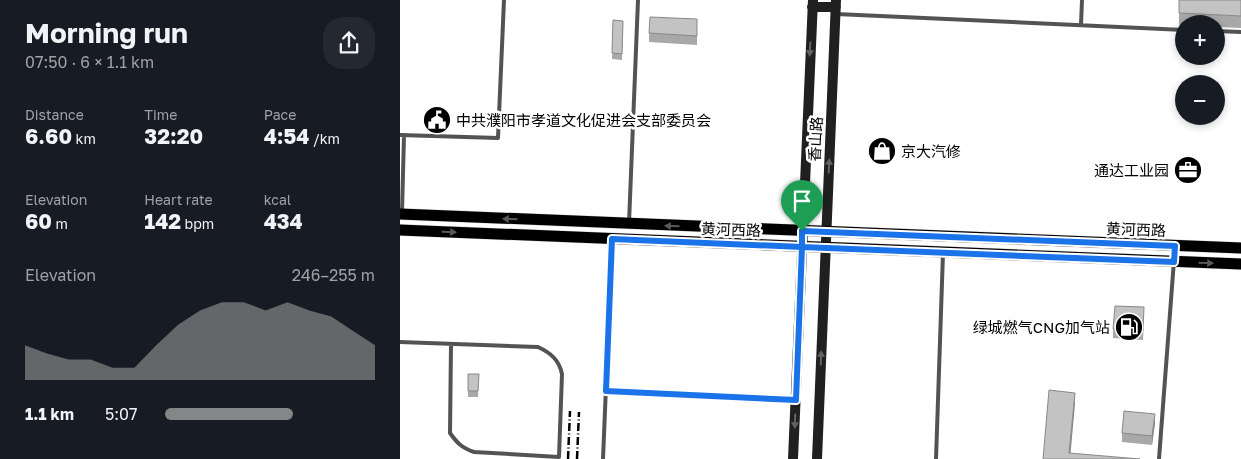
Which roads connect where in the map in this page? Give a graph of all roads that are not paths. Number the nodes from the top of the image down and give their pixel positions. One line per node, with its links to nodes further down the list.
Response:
1 (504, 0): 10 (lane)
2 (638, 0): 12 (lane)
3 (1082, 0): 6 (lane)
4 (812, 3): 5 (street); 14 (street, 香山路, one-way to 14)
5 (836, 7): 6 (lane); 15 (street, 香山路, one-way to 5)
6 (1081, 25): 7 (lane)
7 (1175, 30)
8 (1225, 31): 9 (lane)
9 (1241, 32)
10 (402, 135): 11 (lane)
11 (401, 214): 12 (main road, 黄河西路, one-way to 11)
12 (629, 224): 14 (main road, 黄河西路, one-way to 12)
13 (400, 230): 16 (main road, 黄河西路, one-way to 16)
14 (802, 231): 15 (main road, 黄河西路); 18 (street, 香山路)
15 (826, 232): 17 (main road, 黄河西路); 19 (street, 香山路)
16 (612, 239): 18 (main road, 黄河西路); 26 (lane)
17 (1175, 246): 20 (main road, 黄河西路); 22 (lane)
18 (802, 247): 19 (main road, 黄河西路); 27 (street, 香山路)
19 (825, 248): 21 (main road, 黄河西路); 30 (street, 香山路, one-way to 19)
20 (1241, 248)
21 (943, 253): 22 (main road, 黄河西路); 31 (lane)
22 (1174, 262): 23 (main road, 黄河西路, one-way to 23); 32 (lane)
23 (1241, 264)
24 (400, 342): 25 (lane)
25 (451, 344): 25 (lane)
26 (606, 391): 27 (lane); 28 (lane)
27 (796, 400): 29 (street, 香山路, one-way to 29)
28 (603, 459)
29 (793, 459)
30 (816, 459)
31 (936, 459)
32 (1159, 459)

